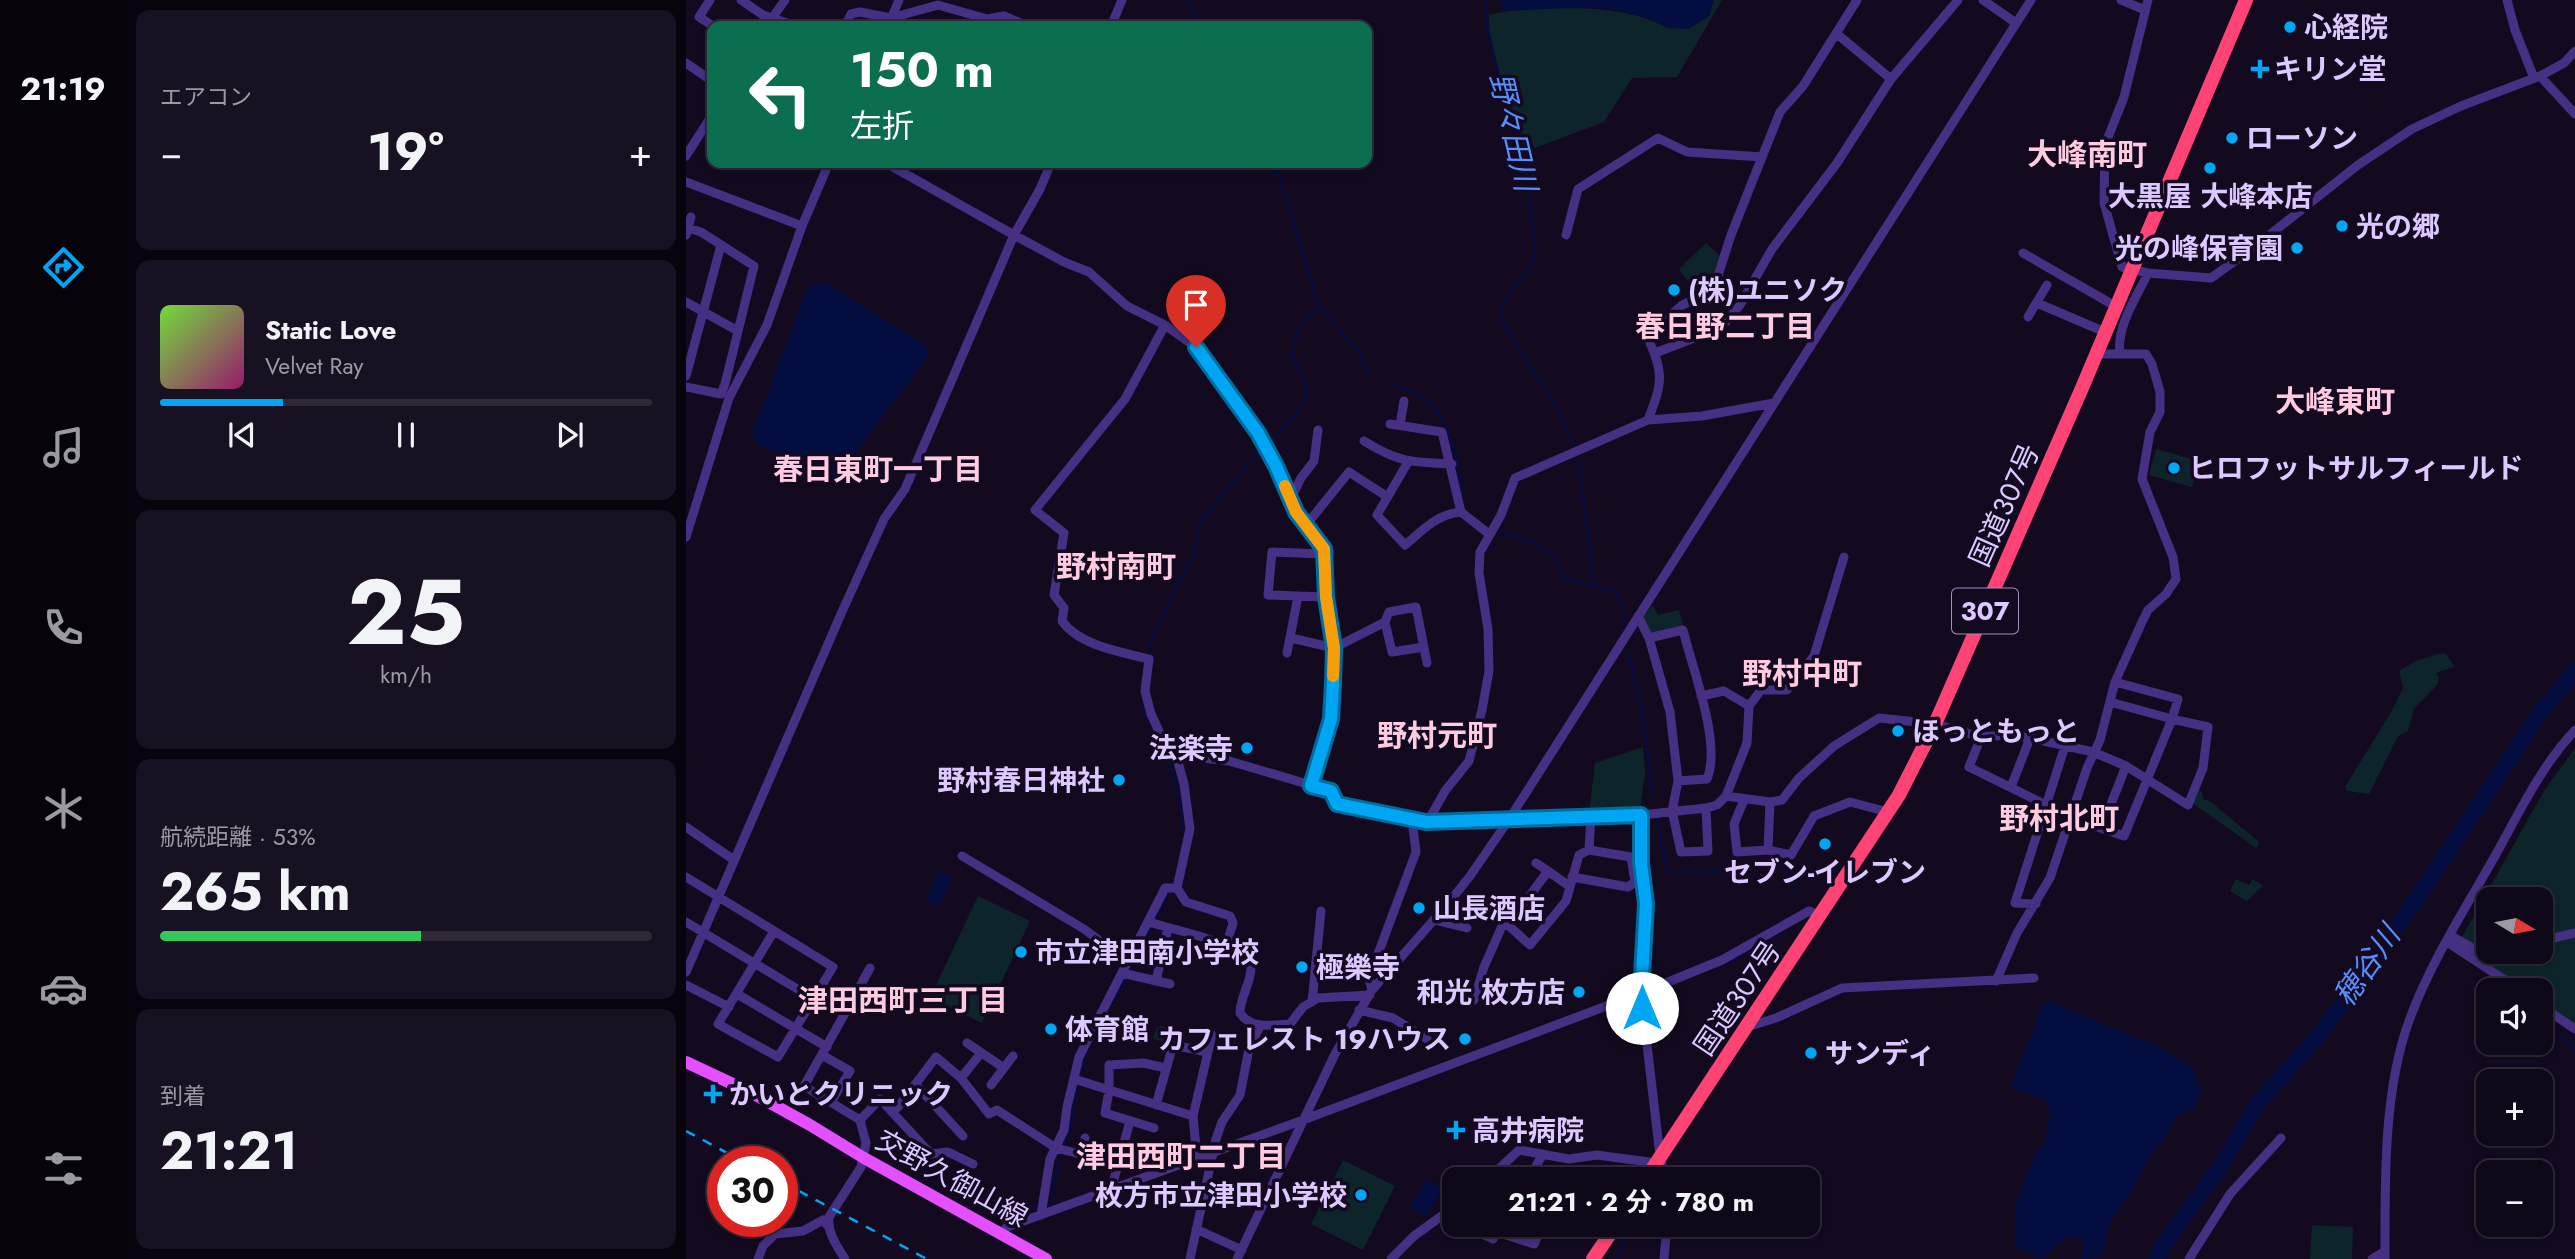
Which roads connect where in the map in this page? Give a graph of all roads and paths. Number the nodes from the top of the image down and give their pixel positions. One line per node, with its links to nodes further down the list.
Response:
1 (710, 0): 24 (street)
2 (741, 0): 15 (street)
3 (785, 0): 15 (street)
4 (899, 0): 20 (street)
5 (1122, 0): 23 (street)
6 (1857, 0): 26 (street)
7 (1958, 0): 31 (street)
8 (1983, 0): 25 (street)
9 (2031, 0): 25 (street)
10 (2121, 0): 14 (street)
11 (2148, 0): 14 (street)
12 (2246, 0): 47 (highway, 国道307号 / 307)
13 (2507, 0): 29 (street)
14 (2144, 10): 47 (street)
15 (768, 16): 16 (street); 17 (street)
16 (763, 21)
17 (782, 21)
18 (848, 21): 19 (street)
19 (886, 21)
20 (889, 21)
21 (892, 21): 22 (street)
22 (1016, 21)
23 (1113, 21)
24 (707, 22)
25 (2016, 23): 64 (street)
26 (1837, 34): 31 (street); 35 (street)
27 (2575, 51): 29 (street)
28 (686, 63): 30 (street)
29 (2537, 77): 32 (street); 48 (street)
30 (707, 78)
31 (1891, 79): 58 (street)
32 (2575, 114)
33 (707, 123): 34 (street)
34 (686, 156)
35 (1762, 157): 43 (street); 58 (street)
36 (827, 168): 41 (street)
37 (895, 168): 44 (street)
38 (1049, 168): 44 (street)
39 (686, 182): 41 (street)
40 (691, 217): 42 (street)
41 (803, 226): 75 (street)
42 (687, 231): 45 (street)
43 (1566, 234)
44 (1014, 235): 55 (street); 123 (street)
45 (721, 244): 53 (street); 56 (street)
46 (2024, 253): 52 (street)
47 (2133, 270): 48 (street); 52 (highway, 国道307号 / 307)
48 (2148, 273): 60 (street)
49 (2047, 285): 51 (street)
50 (686, 302): 53 (street)
51 (2037, 303): 54 (street); 57 (street)
52 (2115, 306): 57 (highway, 国道307号 / 307)
53 (704, 312): 56 (street); 61 (street)
54 (2028, 317)
55 (1166, 325): 71 (street); 99 (street)
56 (738, 331): 62 (street)
57 (2105, 332): 59 (highway, 国道307号 / 307)
58 (1655, 353): 65 (street)
59 (2096, 354): 60 (street); 93 (highway, 国道307号 / 307)
60 (2120, 354): 88 (street)
61 (686, 376)
62 (686, 387)
63 (1404, 401): 69 (street)
64 (1774, 403): 65 (street); 80 (street)
65 (1648, 419): 74 (street)
66 (1318, 430): 71 (street)
67 (1364, 441): 68 (street)
68 (1408, 462): 69 (street); 70 (street)
69 (1451, 464): 72 (street)
70 (1386, 496): 72 (street); 73 (street)
71 (1290, 500): 73 (street)
72 (1461, 512): 74 (street)
73 (1307, 524): 76 (street)
74 (1489, 534): 117 (street)
75 (686, 537)
76 (1324, 554): 78 (street); 79 (street)
77 (1844, 556): 91 (street)
78 (1298, 596): 79 (street); 82 (street)
79 (1326, 597): 85 (street)
80 (1638, 617): 83 (street); 116 (street)
81 (1385, 622): 84 (street); 84 (street); 85 (street)
82 (1291, 638): 85 (street); 86 (street)
83 (1649, 638): 89 (street); 101 (street)
84 (1424, 647): 87 (street)
85 (1334, 648): 103 (street)
86 (1287, 653)
87 (1427, 663)
88 (2115, 682): 90 (street); 92 (street)
89 (1701, 695): 91 (street); 101 (street)
90 (2110, 702): 92 (street); 98 (street)
91 (1749, 706): 105 (street)
92 (2172, 719): 102 (street); 102 (street)
93 (1935, 724): 95 (street); 107 (street); 111 (highway, 国道307号 / 307)
94 (2575, 730): 143 (street)
95 (1981, 737): 96 (street); 104 (street)
96 (2030, 738): 97 (street); 104 (street)
97 (2065, 746): 98 (street); 108 (street)
98 (2093, 752): 100 (street); 114 (street)
99 (1176, 755): 103 (street); 128 (street)
100 (2126, 766): 102 (street); 119 (street)
101 (1678, 780): 110 (street)
102 (2146, 780): 119 (street)
103 (1311, 786): 115 (street)
104 (2011, 787): 108 (street)
105 (1726, 796): 106 (street); 109 (street)
106 (1744, 800): 107 (street); 121 (street)
107 (1770, 802): 121 (street)
108 (2046, 805): 130 (street)
109 (1706, 808): 110 (street); 110 (street)
110 (1672, 811): 112 (street)
111 (1888, 812): 121 (street); 132 (highway, 国道307号 / 307)
112 (1641, 815): 113 (street); 158 (street)
113 (1591, 816): 116 (street); 120 (street)
114 (2071, 818): 119 (street); 130 (street)
115 (1412, 820): 117 (street); 157 (street)
116 (1508, 821): 117 (street); 133 (street)
117 (1426, 822)
118 (686, 827): 123 (street)
119 (2102, 827)
120 (1590, 850): 127 (street); 127 (street)
121 (1768, 850)
122 (962, 856): 146 (street)
123 (734, 860): 129 (street)
124 (1536, 863): 125 (street)
125 (1548, 871): 127 (street); 136 (street)
126 (686, 877): 129 (street)
127 (1570, 881): 136 (street)
128 (1173, 888): 135 (street); 144 (street)
129 (718, 898): 139 (street); 140 (street)
130 (2036, 904): 154 (street)
131 (1321, 911): 162 (street)
132 (1821, 916): 158 (street); 168 (highway, 国道307号 / 307)
133 (1434, 920): 138 (street); 157 (street)
134 (686, 922): 140 (street)
135 (1152, 923): 137 (street); 146 (street)
136 (1508, 925): 161 (street)
137 (1168, 928): 144 (street); 153 (street)
138 (1467, 928)
139 (774, 931): 147 (street); 160 (street)
140 (703, 932): 147 (street); 149 (street)
141 (2575, 933): 142 (street)
142 (2553, 938)
143 (2451, 940): 145 (street); 152 (street); 219 (street)
144 (1226, 946): 167 (street)
145 (2476, 951)
146 (1128, 962): 150 (street)
147 (754, 964): 159 (street); 160 (street)
148 (870, 968): 164 (street)
149 (686, 970)
150 (1127, 974): 153 (street); 182 (street)
151 (2034, 978): 154 (street)
152 (2503, 978)
153 (1156, 981): 155 (street)
154 (1996, 981): 168 (street)
155 (1170, 984)
156 (686, 985): 163 (street)
157 (1371, 993): 162 (street); 165 (street)
158 (1641, 993): 191 (street); 202 (street)
159 (737, 994): 163 (street); 169 (street)
160 (817, 995): 164 (street); 169 (street)
161 (1474, 1000)
162 (1312, 1002): 167 (street)
163 (729, 1007): 169 (street)
164 (848, 1008): 174 (street)
165 (1359, 1010): 172 (street); 191 (street)
166 (2553, 1014): 170 (street)
167 (1260, 1026): 198 (street)
168 (1747, 1027): 202 (highway, 国道307号 / 307)
169 (796, 1028): 174 (street)
170 (2575, 1029)
171 (1212, 1034): 176 (street)
172 (1427, 1039)
173 (967, 1043): 175 (street)
174 (825, 1051): 186 (street); 186 (street)
175 (981, 1052): 179 (street); 181 (street)
176 (1207, 1052): 180 (street); 189 (street)
177 (1013, 1056): 179 (street)
178 (686, 1062): 200 (main road, 交野久御山線)
179 (1004, 1068): 183 (street)
180 (1166, 1069): 185 (street); 187 (street)
181 (961, 1078): 184 (street); 197 (street)
182 (1079, 1081): 185 (street); 197 (street)
183 (991, 1084)
184 (916, 1085): 188 (street); 194 (street)
185 (1109, 1091): 187 (street); 192 (street)
186 (831, 1102): 190 (street)
187 (1156, 1105): 189 (street)
188 (892, 1111): 190 (street); 203 (street)
189 (1193, 1115): 201 (street)
190 (860, 1120): 200 (street)
191 (1303, 1120): 198 (street); 218 (street)
192 (1130, 1121): 193 (street); 208 (street)
193 (1154, 1128)
194 (963, 1136)
195 (1085, 1138): 197 (street)
196 (2281, 1138): 227 (street)
197 (1061, 1149): 209 (street)
198 (1214, 1152): 201 (street); 212 (street)
199 (1543, 1154): 202 (street); 204 (street); 205 (street)
200 (864, 1158): 211 (street); 213 (main road, 交野久御山線)
201 (1197, 1159): 208 (street)
202 (1658, 1159): 206 (highway, 国道307号 / 307); 207 (street)
203 (973, 1164)
204 (1501, 1167)
205 (1536, 1167)
206 (1653, 1167)
207 (1661, 1167)
208 (1111, 1190): 209 (street)
209 (1041, 1215): 213 (street)
210 (1442, 1216): 224 (street)
211 (828, 1226): 220 (street); 221 (street)
212 (1196, 1228): 218 (street); 223 (street)
213 (1001, 1234): 222 (main road, 交野久御山線)
214 (1519, 1237): 215 (street)
215 (1537, 1237)
216 (1607, 1237): 225 (highway)
217 (1666, 1237): 226 (street)
218 (1240, 1254)
219 (2385, 1255): 228 (street)
220 (758, 1259)
221 (845, 1259)
222 (1046, 1259)
223 (1190, 1259)
224 (1391, 1259)
225 (1593, 1259)
226 (1664, 1259)
227 (2189, 1259)
228 (2372, 1259)

